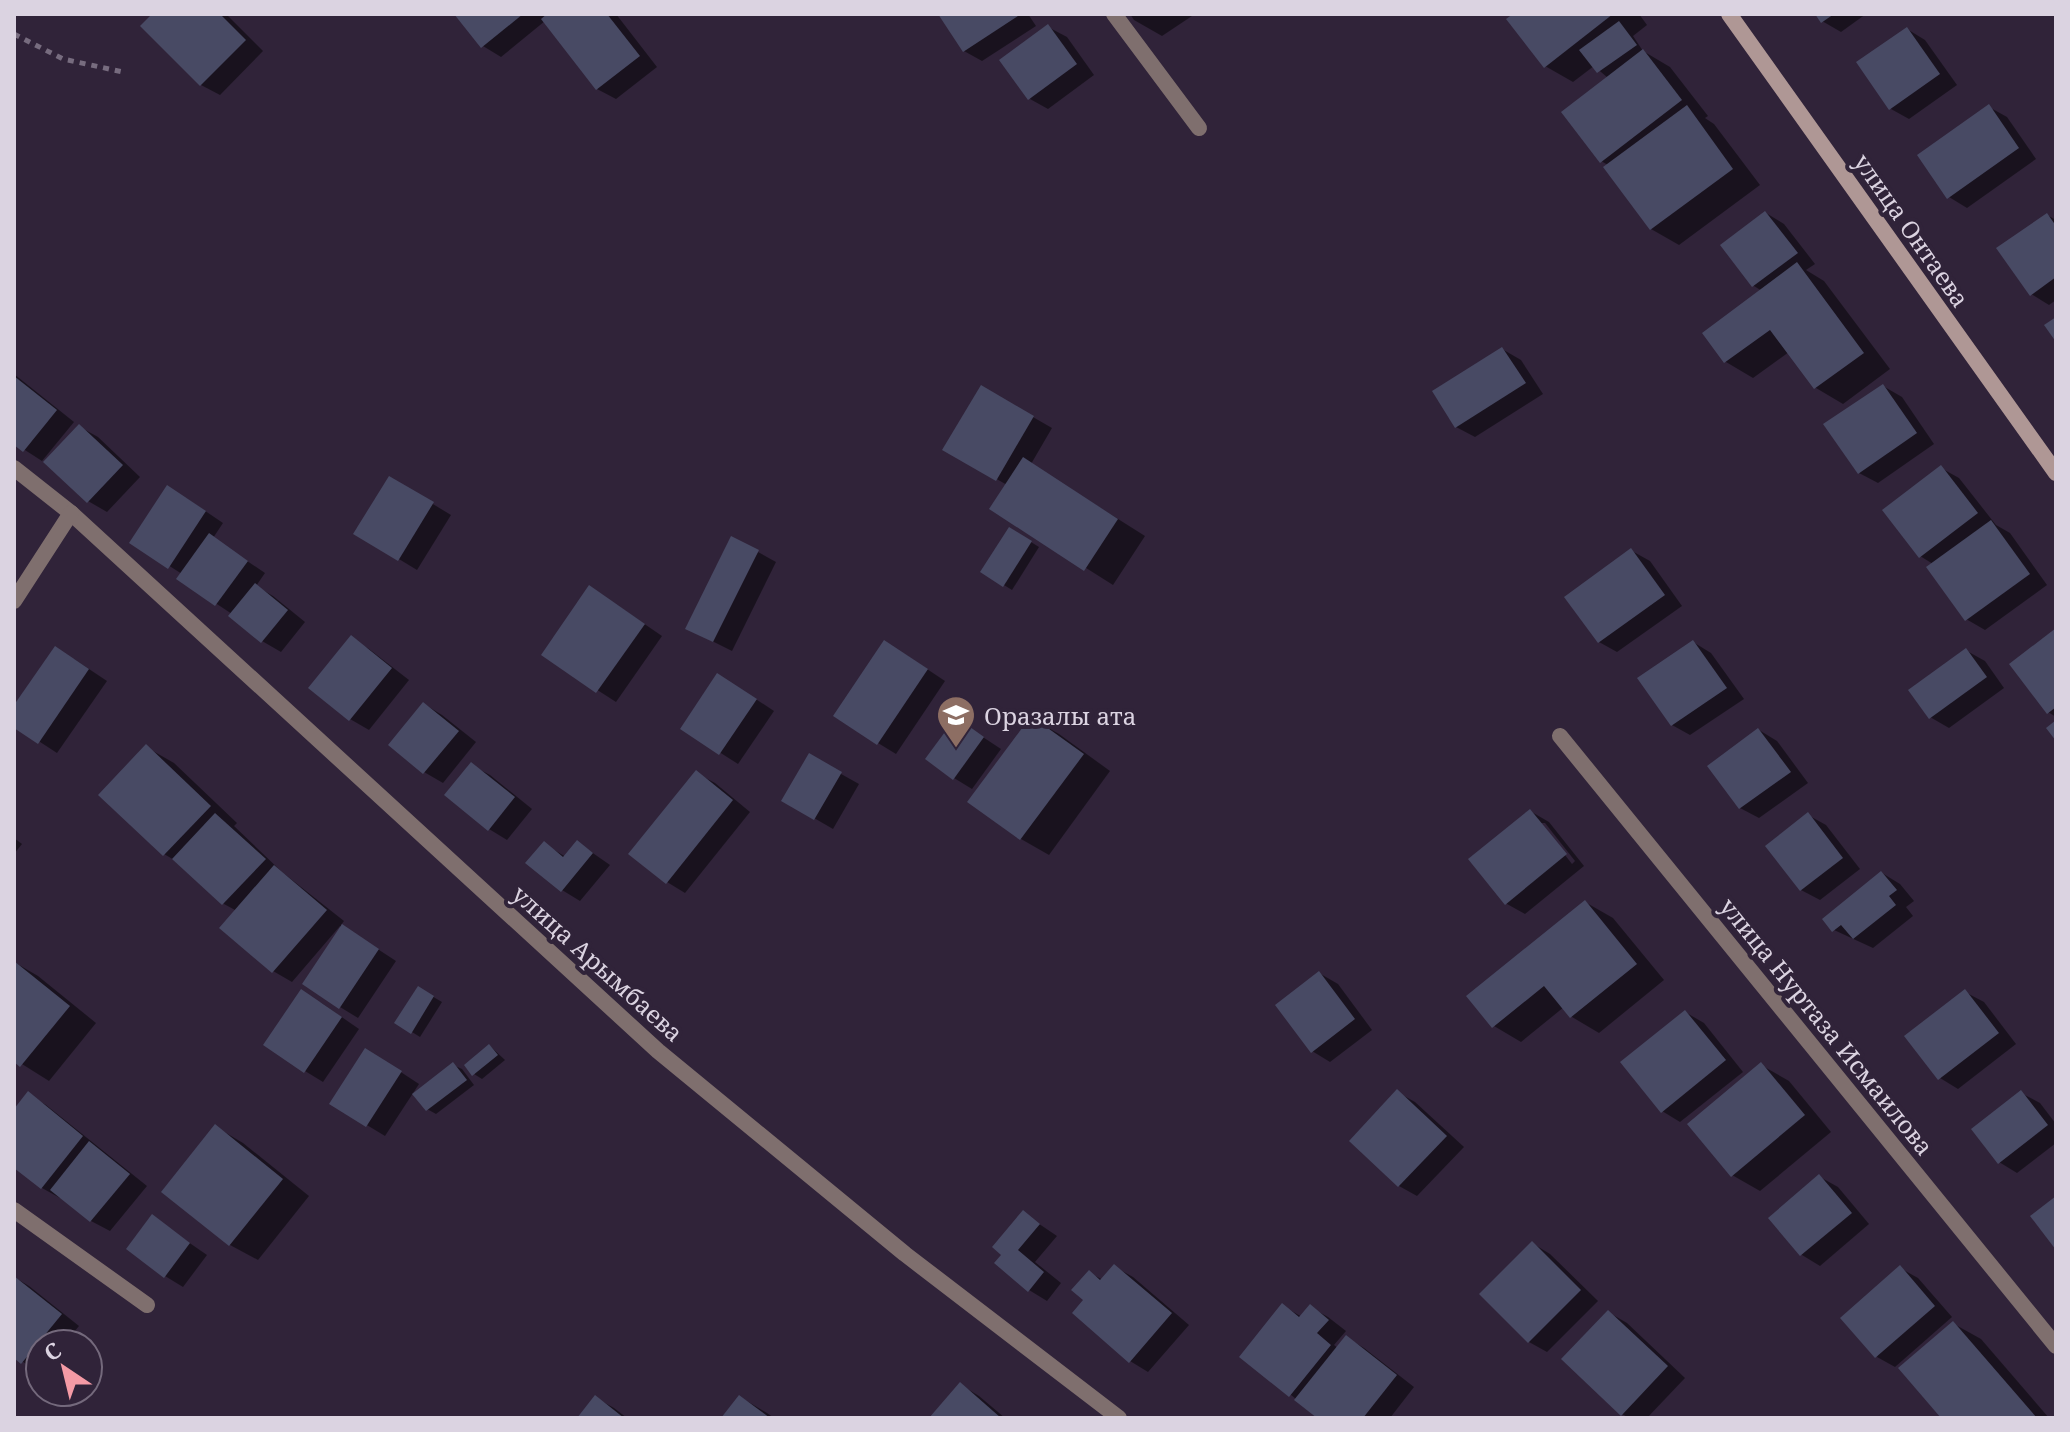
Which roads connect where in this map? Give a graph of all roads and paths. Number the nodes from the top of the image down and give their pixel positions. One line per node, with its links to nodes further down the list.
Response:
1 (1114, 14): 5 (street)
2 (1729, 14): 7 (main road, улица Онтаева)
3 (14, 34): 4 (path)
4 (123, 72)
5 (1199, 128)
6 (14, 468): 8 (street, улица Арымбаева)
7 (2056, 473)
8 (71, 513): 9 (street); 14 (street, улица Арымбаева)
9 (14, 601)
10 (1560, 736): 13 (street, улица Нуртаза Исмаилова)
11 (14, 1210): 12 (street)
12 (147, 1305)
13 (2056, 1346)
14 (1119, 1418)

